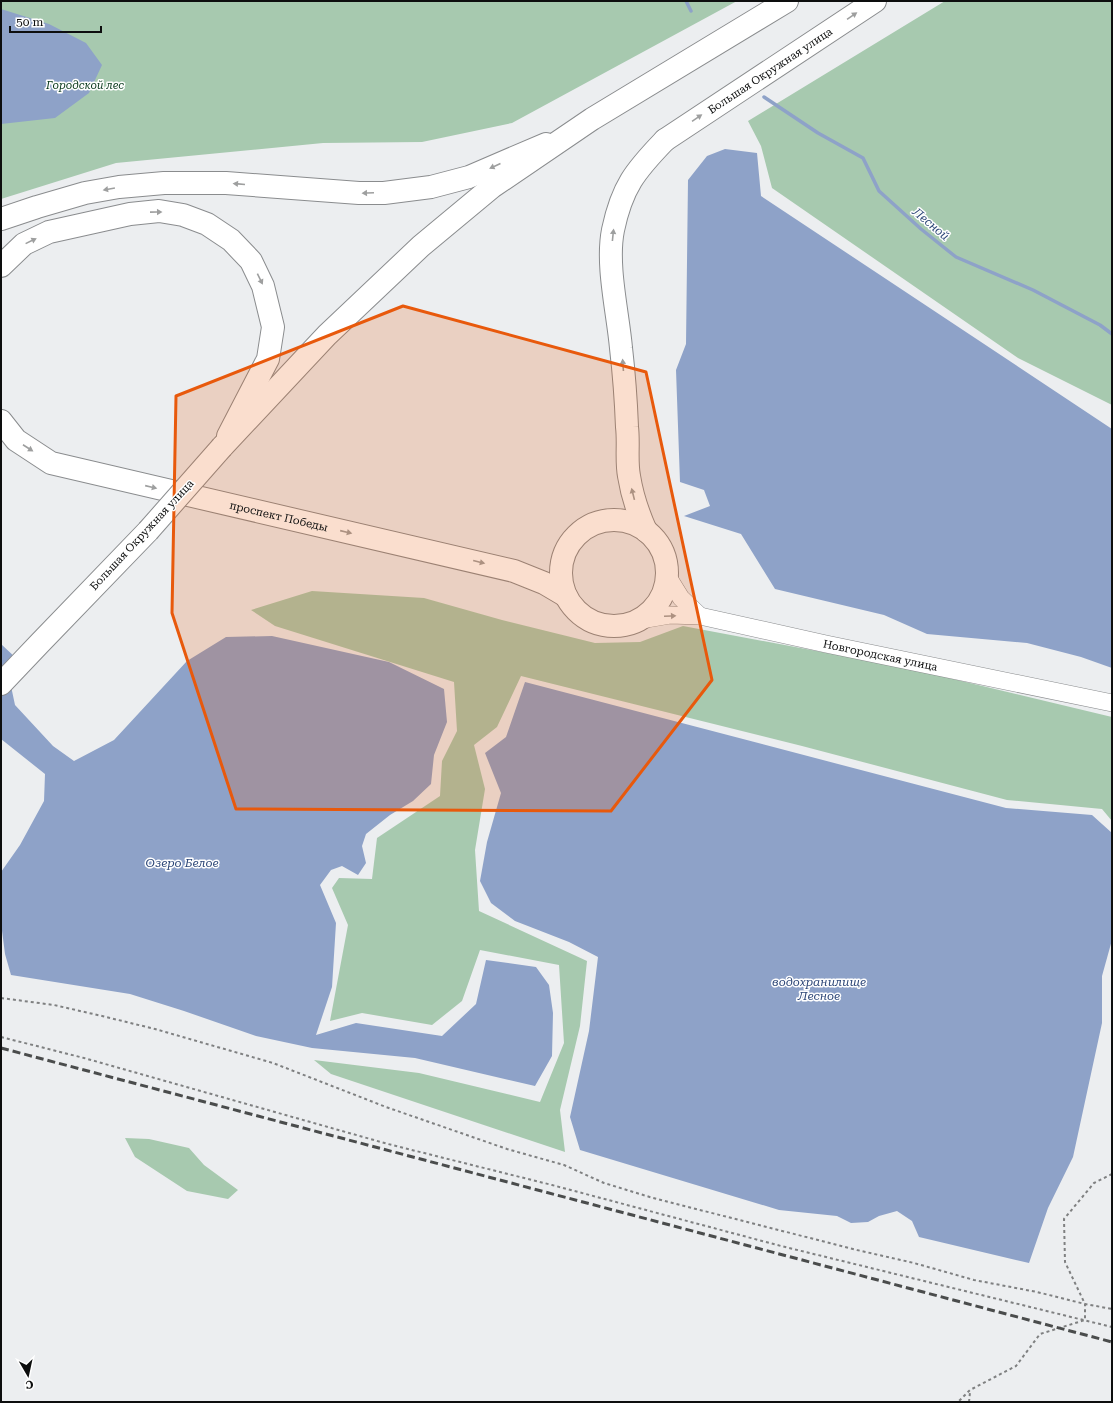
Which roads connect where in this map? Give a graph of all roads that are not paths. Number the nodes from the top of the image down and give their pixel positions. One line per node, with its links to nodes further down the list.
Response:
1 (875, 1): 8 (main road, Большая Окружная улица, one-way to 1)
2 (783, 2): 3 (main road)
3 (592, 119): 4 (main road, one-way to 4); 7 (main road, Большая Окружная улица)
4 (1, 220)
5 (1, 266): 7 (main road, one-way to 7)
6 (1, 421): 10 (main road, проспект Победы, one-way to 10)
7 (222, 447): 13 (main road, Большая Окружная улица, bridge)
8 (646, 530): 9 (main road); 10 (main road)
9 (668, 576): 11 (street); 12 (main road)
10 (566, 596): 12 (main road)
11 (700, 616): 12 (street, Новгородская улица, one-way to 11); 14 (street, Новгородская улица)
12 (641, 620)
13 (1, 684)
14 (1112, 703)

